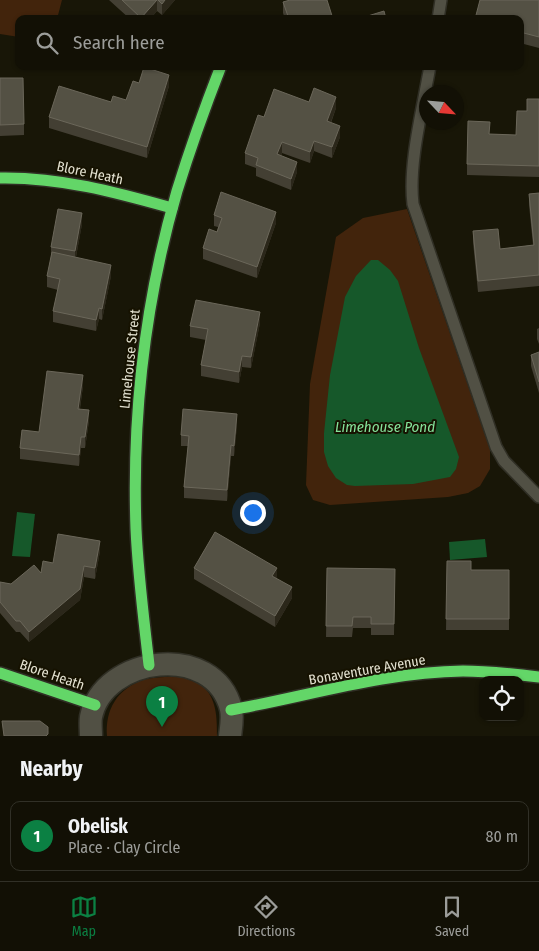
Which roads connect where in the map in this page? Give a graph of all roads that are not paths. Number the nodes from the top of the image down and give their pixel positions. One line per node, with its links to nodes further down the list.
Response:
1 (441, 0): 2 (lane)
2 (439, 15)
3 (220, 70): 6 (street, Limehouse Street)
4 (429, 70): 7 (lane)
5 (0, 178): 6 (street, Blore Heath)
6 (172, 208): 8 (street, Limehouse Street)
7 (539, 497)
8 (149, 665): 11 (street); 12 (street)
9 (0, 673): 11 (street, Blore Heath)
10 (539, 677): 12 (street, Bonaventure Avenue)
11 (95, 705): 13 (street)
12 (231, 710): 14 (street)
13 (91, 736)
14 (230, 736)

